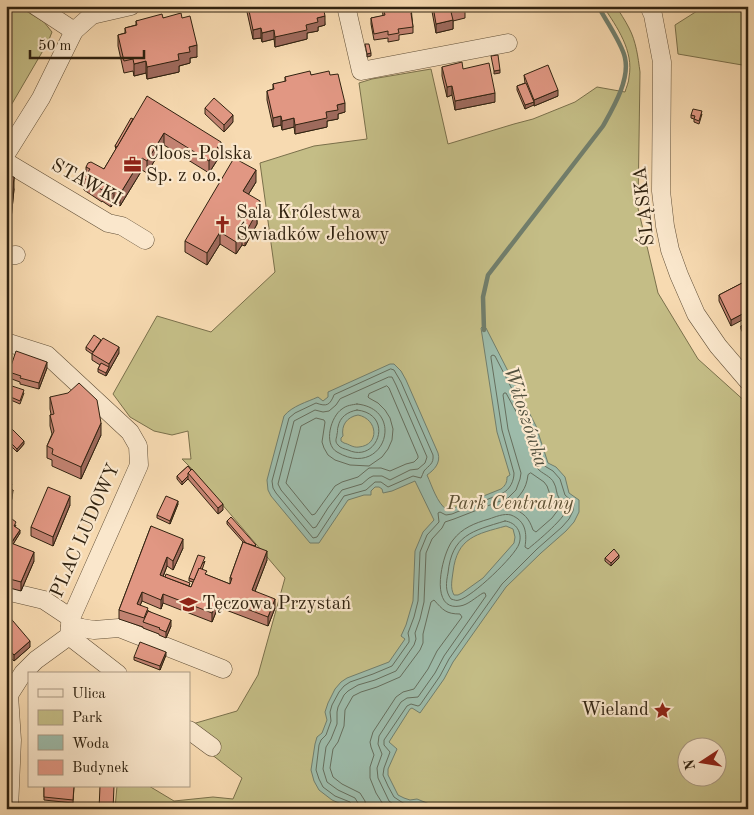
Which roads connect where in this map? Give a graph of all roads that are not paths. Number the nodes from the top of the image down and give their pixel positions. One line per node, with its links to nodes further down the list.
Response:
1 (36, 6): 5 (street)
2 (131, 6): 5 (street)
3 (346, 6): 6 (street)
4 (649, 6): 11 (street, ŚLĄSKA)
5 (74, 30): 7 (street)
6 (508, 43)
7 (6, 154)
8 (6, 162): 9 (street, STAWKI)
9 (145, 240)
10 (6, 342): 13 (street, PLAC LUDOWY)
11 (748, 381)
12 (6, 591): 13 (street)
13 (70, 626): 14 (street); 15 (street); 16 (street)
14 (223, 669)
15 (116, 672)
16 (8, 692): 19 (street)
17 (190, 731): 18 (street)
18 (212, 747)
19 (9, 809)

